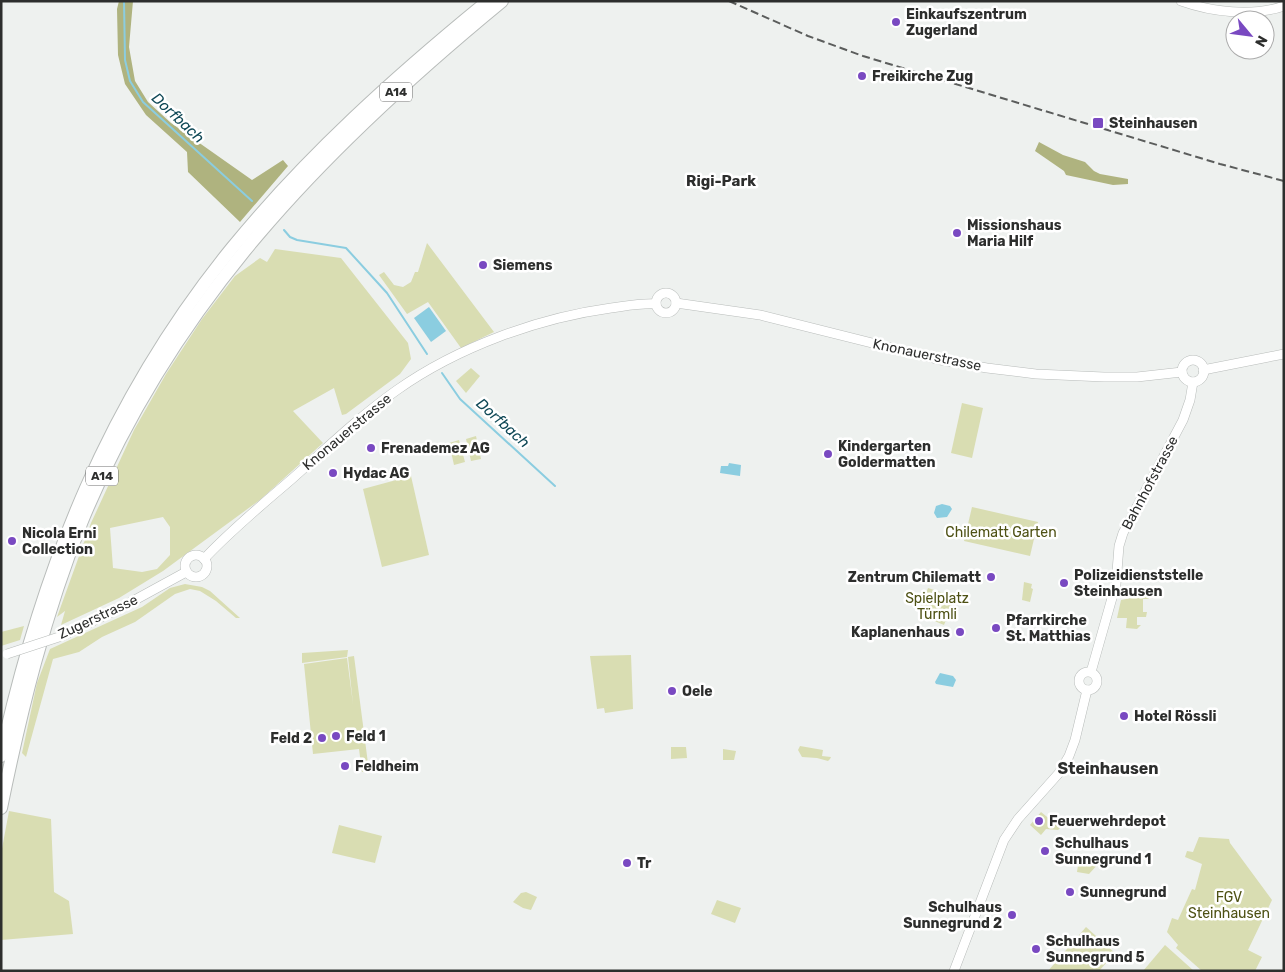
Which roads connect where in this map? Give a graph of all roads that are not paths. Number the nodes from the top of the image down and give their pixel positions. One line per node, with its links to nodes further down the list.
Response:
1 (488, 1): 16 (highway, A14)
2 (502, 1): 17 (highway, A14)
3 (1181, 1): 4 (street)
4 (1284, 6)
5 (676, 303): 6 (street, Knonauerstrasse); 6 (street, Knonauerstrasse); 9 (street, Knonauerstrasse)
6 (656, 304): 11 (street, Knonauerstrasse)
7 (1284, 354): 8 (street)
8 (1203, 370): 9 (street); 10 (street)
9 (1182, 372): 10 (street)
10 (1193, 382): 14 (street, Bahnhofstrasse)
11 (204, 559): 12 (street); 12 (street)
12 (186, 572): 13 (street, Zugerstrasse, bridge)
13 (4, 655)
14 (1091, 672): 15 (street); 15 (street)
15 (1087, 690): 18 (street)
16 (1, 756)
17 (1, 808)
18 (954, 971)

